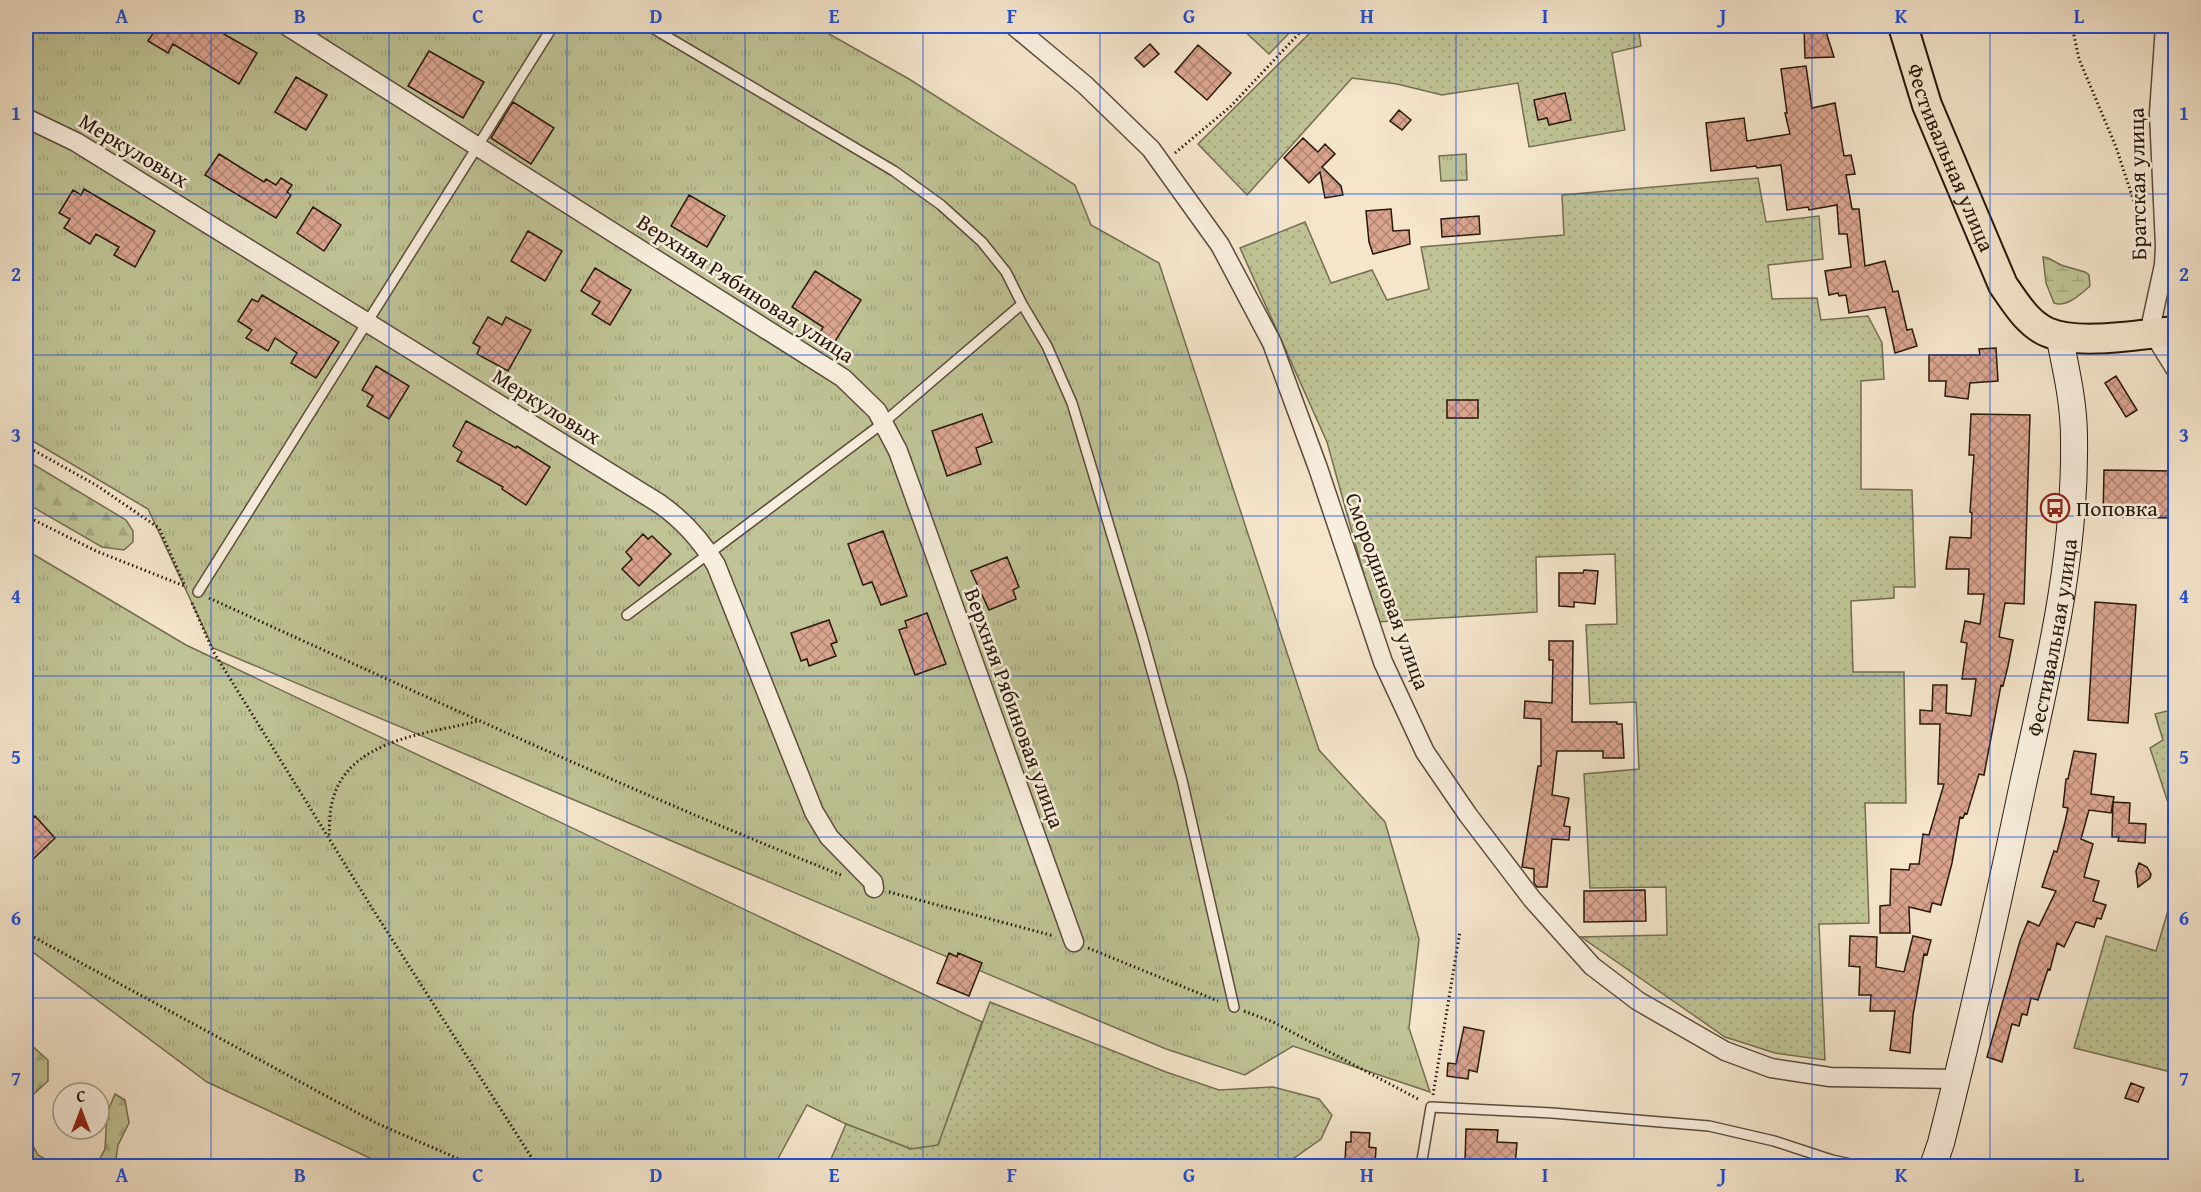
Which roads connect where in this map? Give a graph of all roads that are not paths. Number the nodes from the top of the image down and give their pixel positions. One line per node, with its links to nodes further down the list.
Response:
1 (28, 26): 8 (lane)
2 (287, 26): 10 (street, Верхняя Рябиновая улица)
3 (554, 26): 10 (lane)
4 (649, 26): 11 (lane)
5 (1014, 26): 23 (street, Смородиновая улица)
6 (1904, 26): 14 (main road, Фестивальная улица)
7 (2164, 26): 13 (street, Братская улица)
8 (26, 44)
9 (26, 118): 12 (street, Меркуловых)
10 (479, 147): 12 (lane); 16 (street, Верхняя Рябиновая улица)
11 (1022, 304): 16 (lane); 22 (lane)
12 (368, 323): 17 (street, Меркуловых); 18 (lane)
13 (2164, 332): 14 (main road); 15 (street)
14 (2059, 335): 23 (street, Фестивальная улица)
15 (2175, 370)
16 (883, 423): 17 (lane); 21 (street, Верхняя Рябиновая улица)
17 (710, 555): 19 (lane); 20 (street, Меркуловых)
18 (198, 592)
19 (627, 615)
20 (874, 888)
21 (1074, 942)
22 (1234, 1007)
23 (1957, 1079): 24 (street, Фестивальная улица)
24 (1937, 1155)
25 (1421, 1167): 26 (lane)
26 (1860, 1167)

